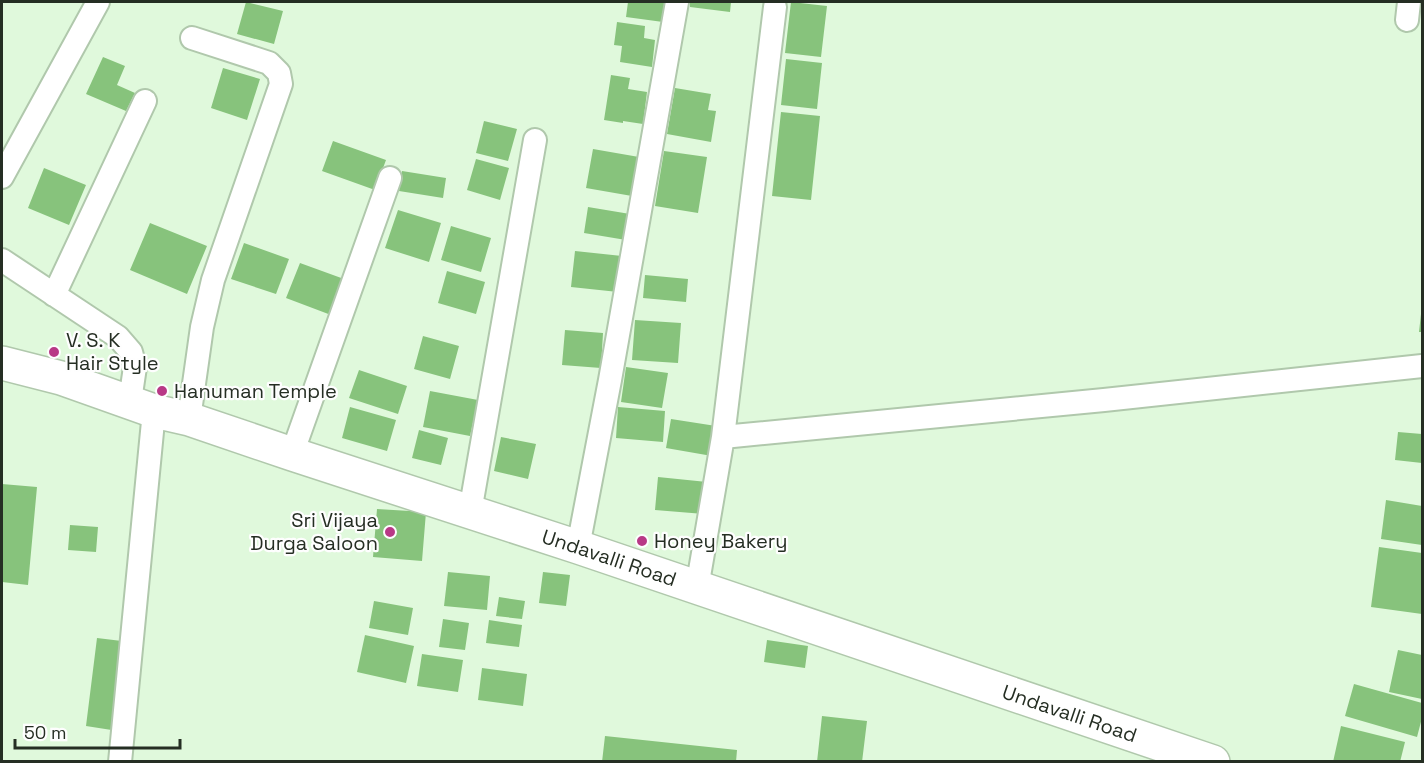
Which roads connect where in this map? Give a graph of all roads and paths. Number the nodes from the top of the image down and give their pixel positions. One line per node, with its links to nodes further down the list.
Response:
1 (98, 2): 7 (street)
2 (677, 2): 18 (street)
3 (775, 7): 15 (street)
4 (192, 38): 14 (street)
5 (145, 101): 10 (street)
6 (535, 140): 17 (street)
7 (2, 177)
8 (390, 178): 16 (street)
9 (2, 260): 10 (street)
10 (54, 295): 13 (street)
11 (2, 363): 13 (main road, Undavalli Road)
12 (1422, 366): 15 (street)
13 (142, 406): 14 (main road, Undavalli Road); 20 (street)
14 (189, 419): 16 (main road, Undavalli Road)
15 (723, 437): 19 (street)
16 (292, 454): 17 (main road, Undavalli Road)
17 (470, 512): 18 (main road, Undavalli Road)
18 (578, 547): 19 (main road, Undavalli Road)
19 (697, 588): 21 (main road, Undavalli Road)
20 (120, 762)
21 (1213, 762)

